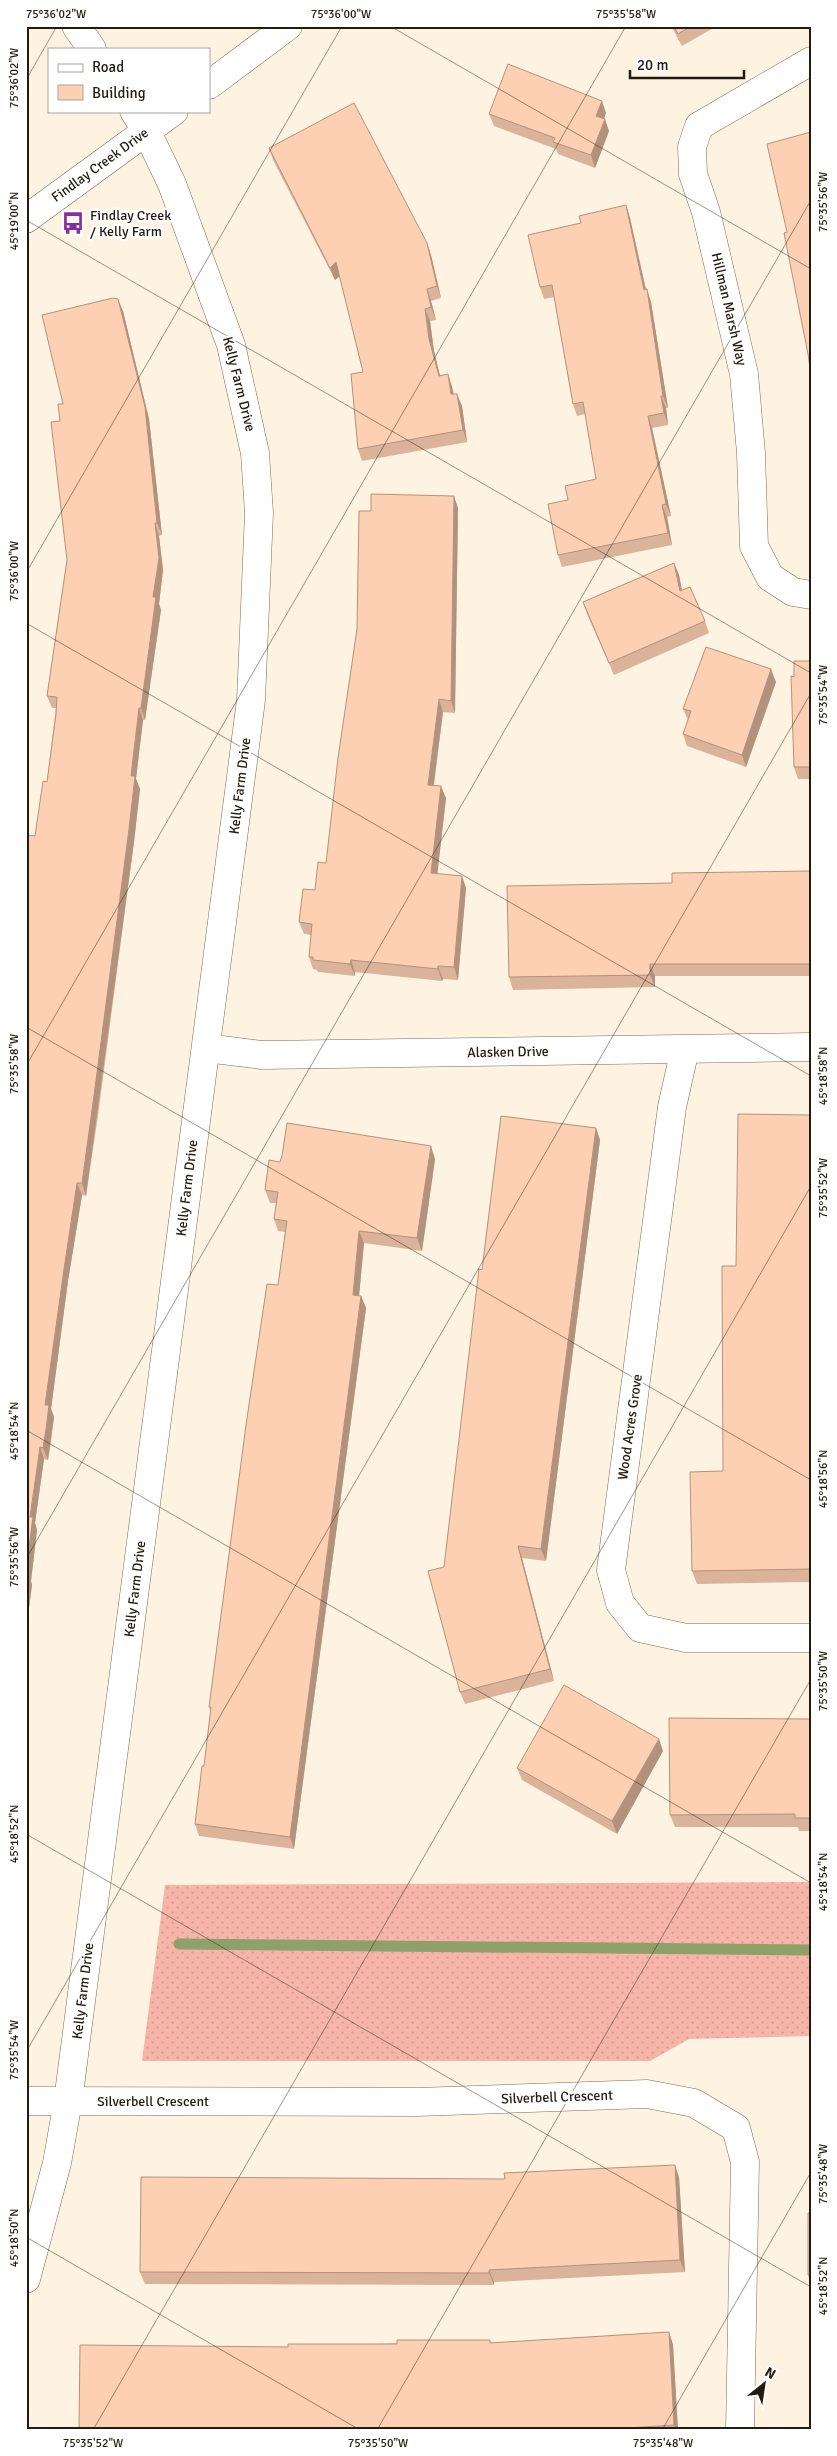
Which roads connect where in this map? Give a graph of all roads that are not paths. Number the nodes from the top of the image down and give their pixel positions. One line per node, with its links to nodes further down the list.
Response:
1 (76, 26): 3 (street)
2 (288, 26): 5 (street)
3 (91, 48)
4 (811, 61): 9 (street, Hillman Marsh Way)
5 (210, 84)
6 (171, 112): 7 (street, Findlay Creek Drive)
7 (140, 121): 8 (street, Findlay Creek Drive); 11 (street, Kelly Farm Drive)
8 (26, 219)
9 (811, 595)
10 (811, 1047): 12 (street, Alasken Drive)
11 (206, 1048): 12 (street, Alasken Drive); 15 (street, Kelly Farm Drive)
12 (685, 1049): 13 (street, Wood Acres Grove)
13 (811, 1638)
14 (26, 2101): 15 (street, Silverbell Crescent)
15 (68, 2101): 16 (street, Kelly Farm Drive); 17 (street, Silverbell Crescent)
16 (26, 2279)
17 (740, 2430)

